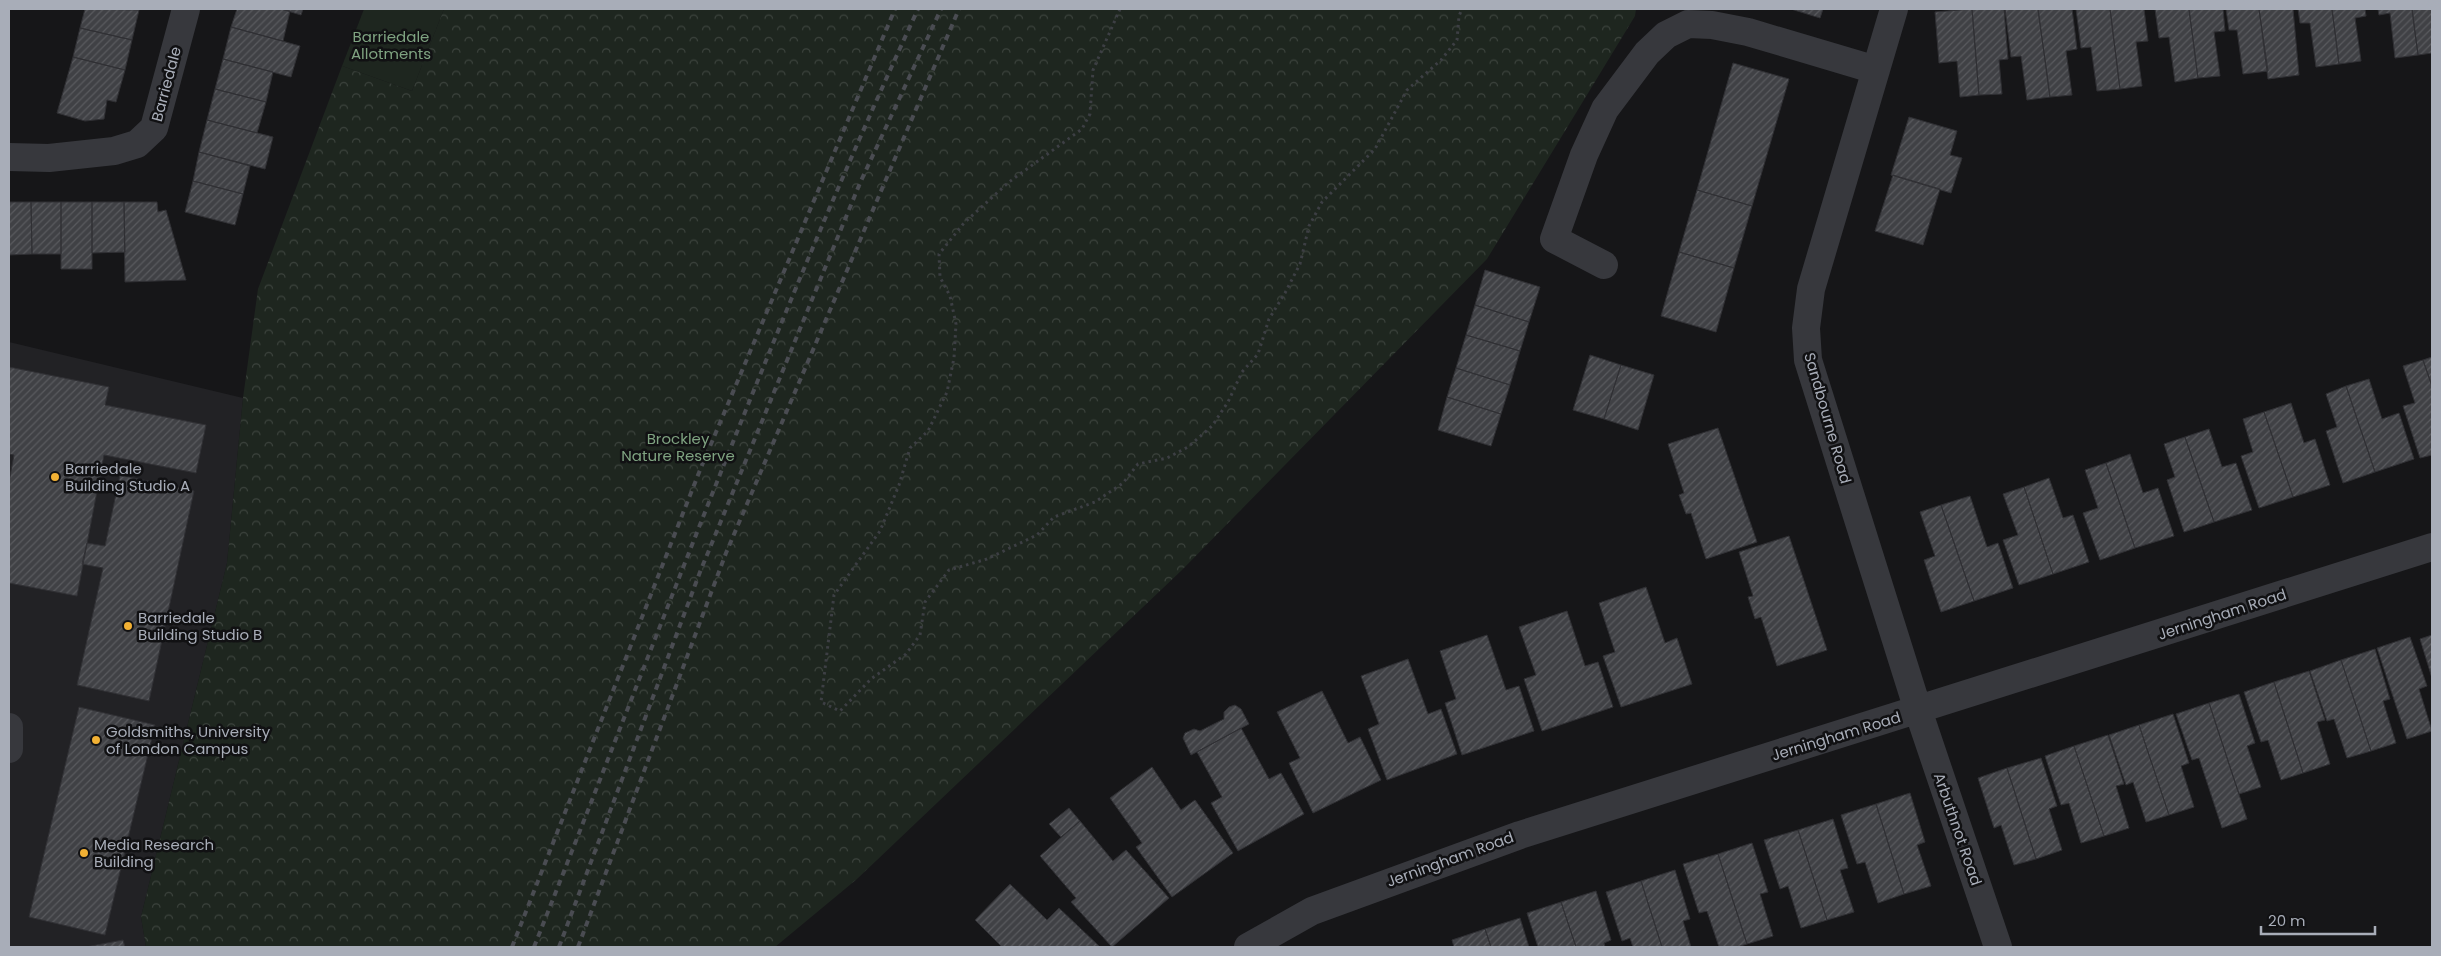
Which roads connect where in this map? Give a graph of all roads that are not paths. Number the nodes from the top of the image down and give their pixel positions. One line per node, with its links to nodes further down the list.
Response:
1 (186, 9): 4 (street, Barriedale)
2 (1894, 9): 3 (street, Sandbourne Road)
3 (1876, 70): 5 (street); 7 (street, Sandbourne Road)
4 (9, 157)
5 (1604, 265)
6 (2432, 547): 7 (street, Jerningham Road)
7 (1918, 710): 10 (street, Jerningham Road); 11 (street, Arbuthnot Road)
8 (9, 727): 9 (street)
9 (9, 749)
10 (1248, 947)
11 (1998, 947)

